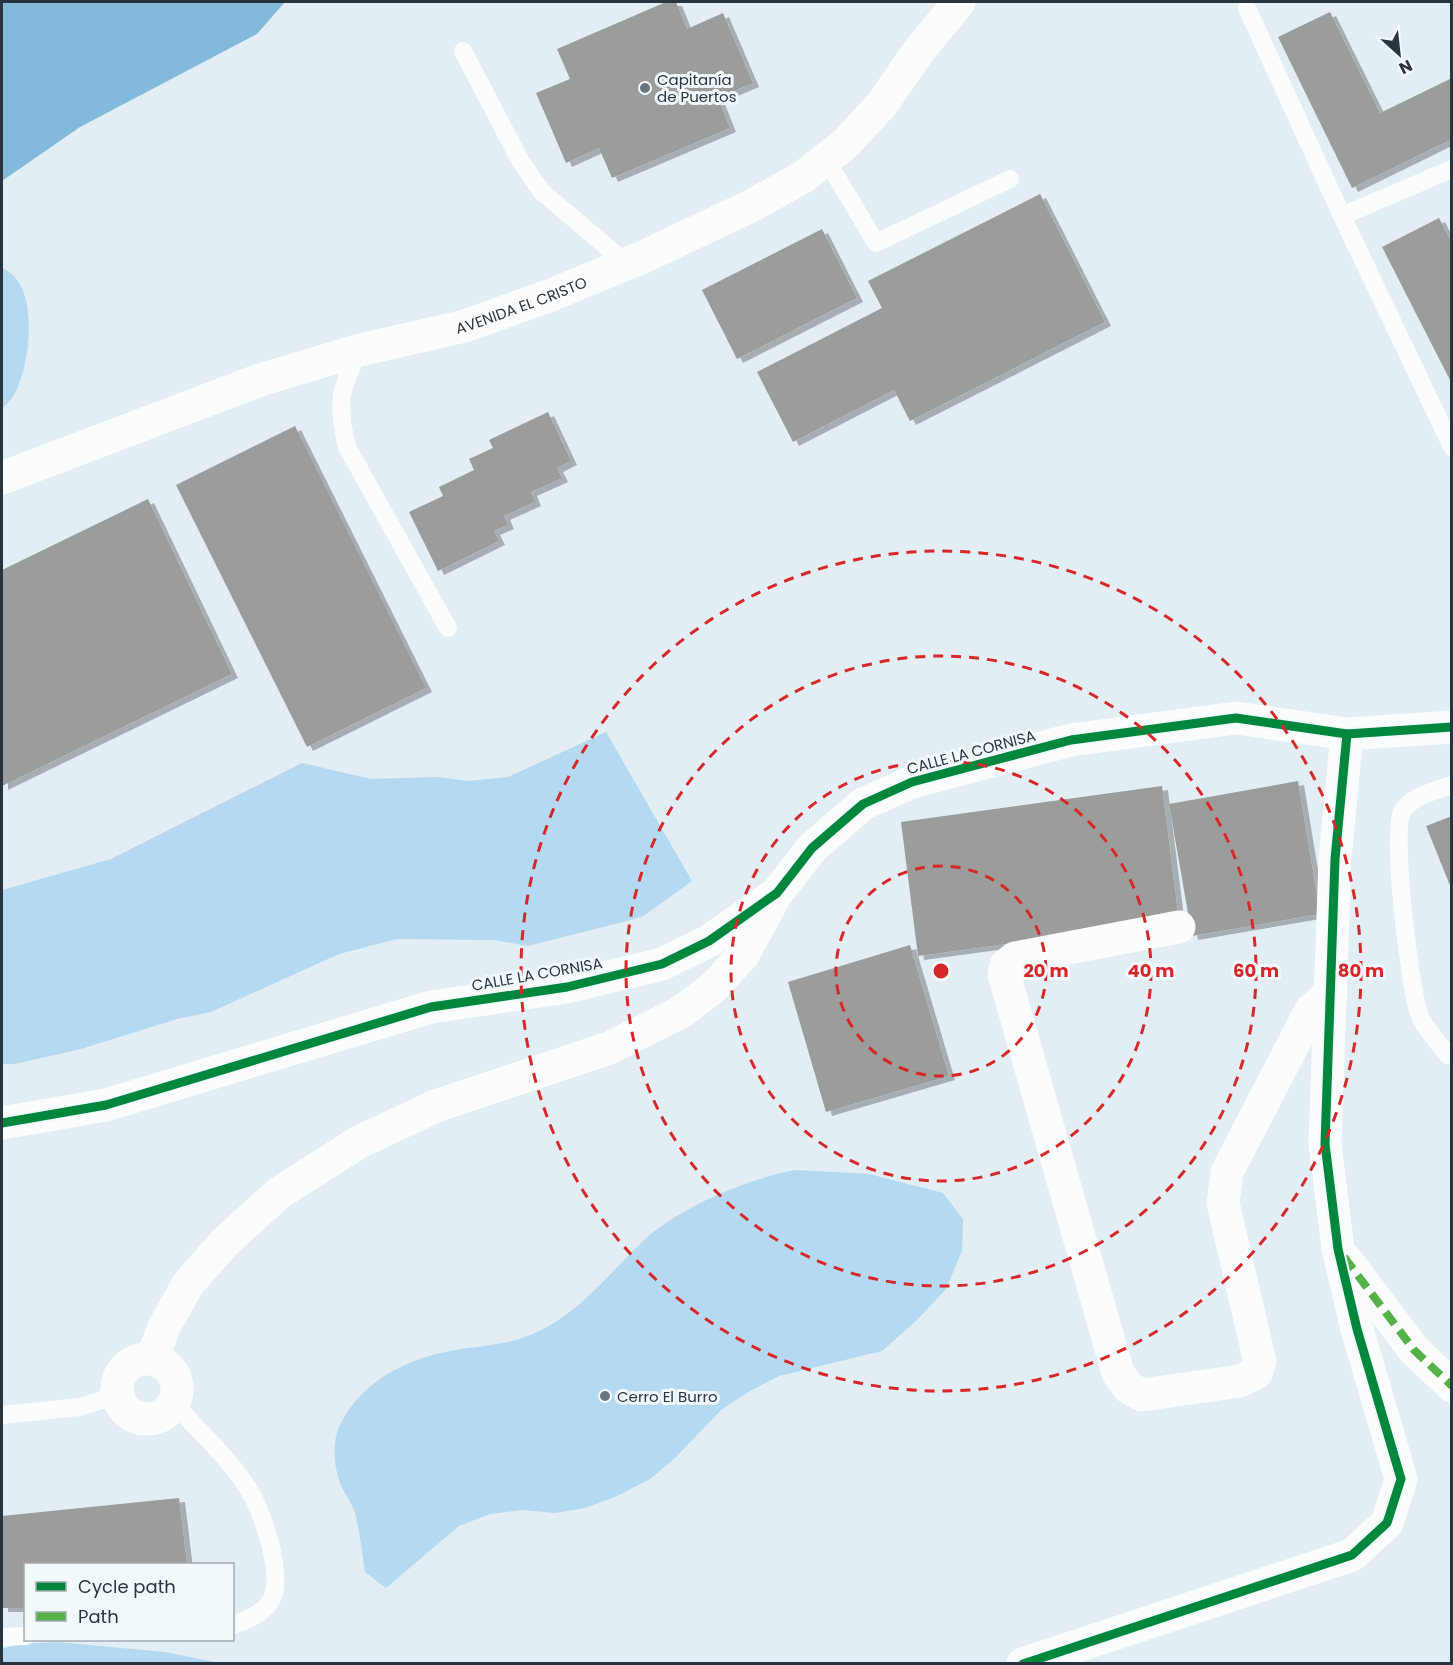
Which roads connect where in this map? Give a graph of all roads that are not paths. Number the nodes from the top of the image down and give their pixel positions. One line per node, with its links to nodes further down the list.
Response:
1 (959, 2): 4 (street, AVENIDA EL CRISTO)
2 (1247, 8): 7 (lane)
3 (463, 51): 8 (lane)
4 (826, 159): 6 (lane); 8 (street, AVENIDA EL CRISTO)
5 (1452, 169): 7 (lane)
6 (1010, 179)
7 (1342, 216): 10 (lane)
8 (626, 263): 9 (street, AVENIDA EL CRISTO)
9 (360, 350): 11 (street, AVENIDA EL CRISTO); 12 (lane)
10 (1452, 447)
11 (2, 478)
12 (448, 628)
13 (1452, 727): 14 (street, CALLE LA CORNISA)
14 (1347, 734): 16 (street, CALLE LA CORNISA); 18 (street)
15 (1452, 785): 19 (lane)
16 (777, 893): 20 (street, CALLE LA CORNISA); 22 (street)
17 (1179, 927): 18 (street)
18 (1331, 993): 21 (street)
19 (1452, 1056)
20 (3, 1123)
21 (1338, 1249): 23 (street); 30 (street)
22 (153, 1359): 24 (street); 25 (street)
23 (1452, 1386)
24 (117, 1395): 25 (street); 26 (lane)
25 (174, 1404): 27 (lane)
26 (2, 1415)
27 (234, 1624)
28 (24, 1636): 29 (lane)
29 (2, 1637)
30 (1023, 1664)

